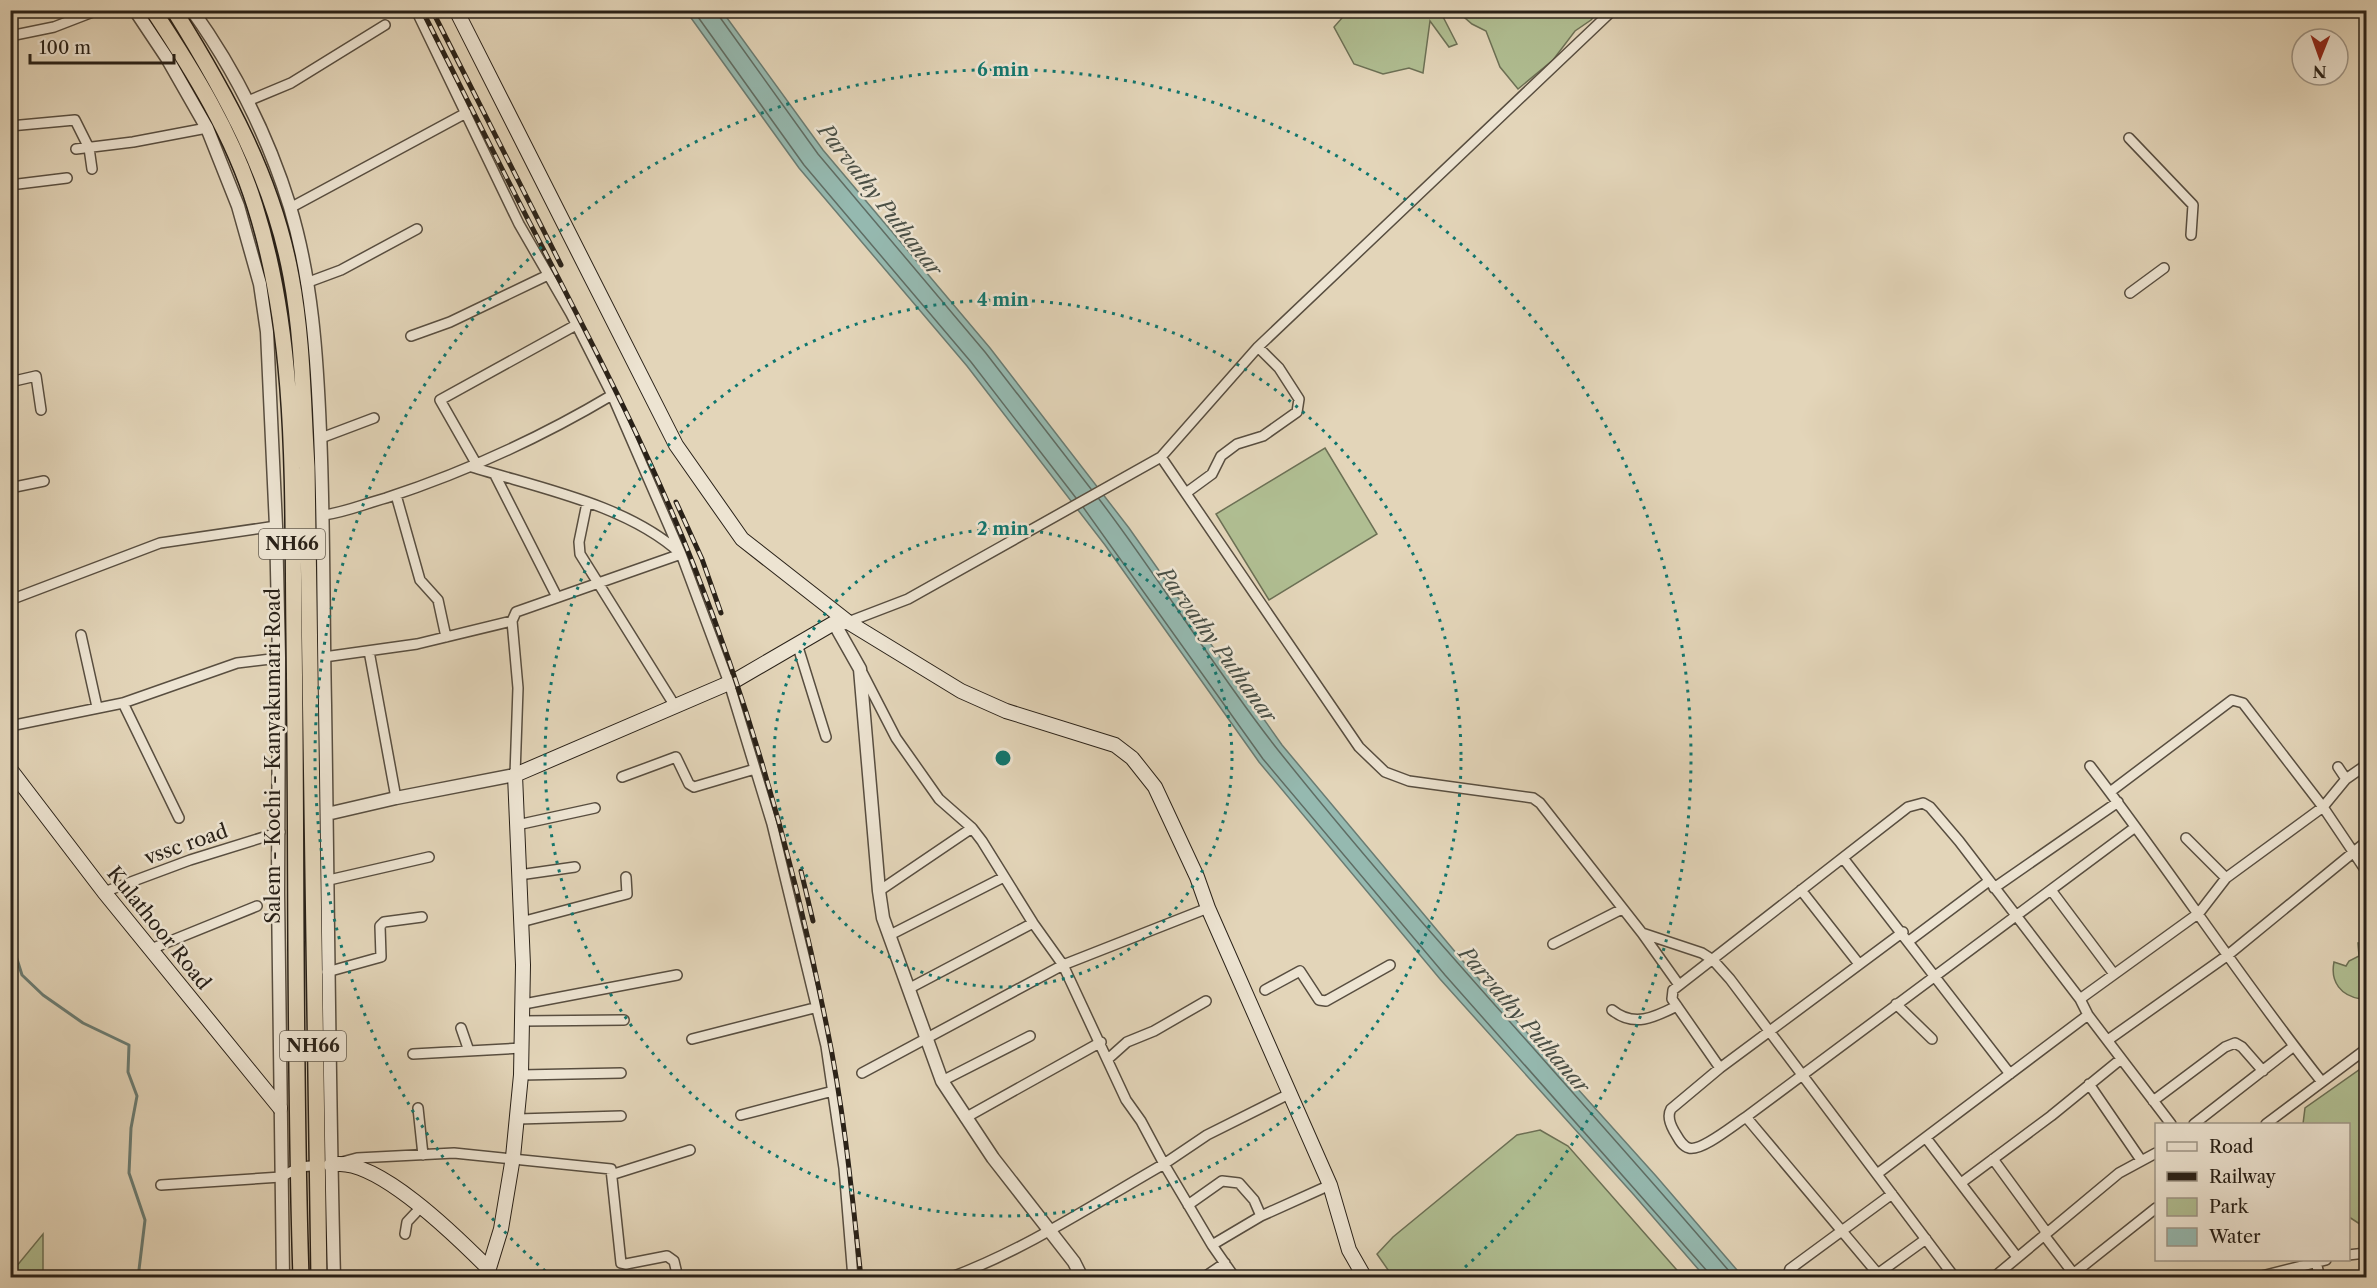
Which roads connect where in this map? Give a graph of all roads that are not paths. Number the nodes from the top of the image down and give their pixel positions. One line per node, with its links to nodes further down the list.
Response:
1 (98, 10): 10 (street)
2 (135, 10): 14 (street)
3 (153, 10): 165 (highway, Salem - Kochi - Kanyakumari Road / NH66)
4 (174, 10): 166 (highway, Salem - Kochi - Kanyakumari Road / NH66)
5 (192, 10): 11 (street)
6 (416, 10): 12 (street)
7 (456, 10): 51 (main road)
8 (1613, 10): 30 (street)
9 (385, 25): 11 (street)
10 (10, 36)
11 (248, 101): 21 (street)
12 (466, 113): 21 (street); 25 (street)
13 (10, 126): 16 (street)
14 (207, 128): 16 (street); 45 (street)
15 (2129, 138): 23 (street)
16 (89, 148): 17 (street); 18 (street)
17 (76, 149)
18 (92, 168)
19 (67, 178): 20 (street)
20 (10, 184)
21 (290, 208): 26 (street)
22 (417, 229): 26 (street)
23 (2191, 235)
24 (2164, 268): 27 (street)
25 (548, 275): 28 (street); 29 (street)
26 (306, 283): 35 (street)
27 (2130, 292)
28 (576, 325): 32 (street); 37 (street)
29 (411, 336)
30 (1258, 347): 36 (street); 41 (street)
31 (10, 382): 33 (street)
32 (612, 395): 37 (street); 46 (street)
33 (41, 410)
34 (374, 418): 35 (street)
35 (321, 438): 44 (street)
36 (1161, 457): 41 (street); 51 (street)
37 (474, 466): 38 (street); 42 (street)
38 (495, 475): 43 (street); 48 (street)
39 (44, 481): 40 (street)
40 (10, 488)
41 (1186, 493): 103 (street)
42 (396, 495): 44 (street); 53 (street)
43 (587, 503): 46 (street); 47 (street)
44 (324, 515): 56 (street)
45 (276, 526): 49 (street); 57 (street)
46 (681, 554): 47 (street); 59 (street)
47 (597, 584): 48 (street); 61 (street)
48 (557, 597): 50 (street)
49 (10, 600)
50 (512, 621): 53 (street); 70 (street)
51 (841, 622): 54 (main road); 58 (street); 102 (main road)
52 (81, 635): 62 (street)
53 (446, 637): 55 (street)
54 (798, 646): 59 (main road); 64 (street)
55 (369, 651): 56 (street); 74 (street)
56 (324, 657): 78 (street)
57 (279, 658): 60 (street); 83 (street)
58 (860, 669): 81 (street); 99 (street)
59 (729, 683): 61 (main road); 69 (street)
60 (123, 703): 62 (street); 79 (street)
61 (675, 706): 70 (main road)
62 (97, 707): 63 (street)
63 (10, 726)
64 (826, 737)
65 (2367, 765): 72 (street)
66 (2090, 766): 73 (street)
67 (2338, 767): 72 (street)
68 (10, 769): 100 (main road, Kulathoor Road)
69 (755, 769): 71 (street); 132 (street)
70 (515, 775): 74 (street); 80 (main road)
71 (622, 777)
72 (2346, 779): 76 (street)
73 (2110, 792): 75 (street); 76 (street)
74 (396, 798): 78 (street)
75 (2118, 802): 82 (street); 96 (street)
76 (2323, 807): 86 (street); 94 (street)
77 (595, 808): 80 (street)
78 (327, 814): 95 (street)
79 (178, 818)
80 (517, 825): 91 (main road)
81 (972, 828): 93 (street); 99 (street)
82 (2134, 828): 98 (street); 104 (street)
83 (280, 832): 100 (street, vssc road); 168 (street)
84 (2186, 838): 94 (street)
85 (2367, 842): 86 (street)
86 (2353, 853): 90 (street); 115 (street)
87 (429, 857): 95 (street)
88 (1843, 858): 96 (street); 97 (street); 109 (street)
89 (575, 867): 91 (street)
90 (2367, 871)
91 (519, 875): 107 (main road)
92 (626, 877): 107 (street)
93 (1004, 877): 108 (street); 111 (street)
94 (2226, 878): 104 (street)
95 (328, 880): 120 (street)
96 (1991, 885): 105 (street); 112 (street)
97 (1801, 890): 116 (street); 117 (street)
98 (2051, 890): 105 (street); 121 (street)
99 (879, 891): 111 (street)
100 (104, 892): 114 (main road, Kulathoor Road)
101 (257, 906): 114 (street)
102 (1208, 908): 118 (street); 163 (main road)
103 (1622, 909): 110 (street); 113 (street)
104 (2199, 913): 115 (street); 121 (street)
105 (2015, 916): 123 (street); 127 (street)
106 (422, 917): 120 (street)
107 (521, 922): 129 (main road)
108 (1033, 923): 118 (street); 125 (street)
109 (1903, 932): 112 (street); 117 (street)
110 (1642, 933): 116 (street); 124 (street)
111 (890, 935): 125 (street)
112 (1909, 941): 123 (street)
113 (1553, 944)
114 (151, 949): 168 (main road, Kulathoor Road)
115 (2228, 956): 143 (street); 145 (street)
116 (1713, 960): 124 (street); 138 (street)
117 (1859, 964): 138 (street)
118 (1063, 965): 140 (street); 144 (street)
119 (1390, 965): 126 (street)
120 (327, 972): 167 (street)
121 (2114, 974): 127 (street)
122 (677, 975): 129 (street)
123 (1933, 975): 130 (street); 156 (street)
124 (1679, 985): 131 (street)
125 (910, 988): 140 (street)
126 (1265, 990)
127 (2080, 999): 134 (street)
128 (1206, 1001): 150 (street)
129 (524, 1004): 136 (main road)
130 (1896, 1004): 142 (street); 158 (street)
131 (1677, 1006): 133 (street); 152 (street)
132 (818, 1007): 141 (street); 162 (street)
133 (1612, 1010)
134 (2088, 1014): 143 (street); 156 (street)
135 (624, 1020): 136 (street)
136 (523, 1021): 146 (main road)
137 (461, 1028): 148 (street)
138 (1769, 1031): 152 (street); 158 (street)
139 (1030, 1035): 159 (street)
140 (928, 1038): 155 (street); 159 (street)
141 (692, 1039)
142 (1932, 1039)
143 (2108, 1040): 151 (street)
144 (1101, 1042): 150 (street); 173 (street)
145 (2294, 1046): 153 (street); 160 (street)
146 (522, 1048): 148 (street); 157 (main road)
147 (2367, 1048): 160 (street)
148 (469, 1051): 149 (street)
149 (413, 1054)
150 (1108, 1059): 185 (street)
151 (2121, 1059): 161 (street); 164 (street)
152 (1720, 1068): 172 (street)
153 (2263, 1071): 164 (street); 176 (street)
154 (621, 1073): 157 (street)
155 (862, 1073)
156 (2010, 1074): 178 (street)
157 (521, 1075): 174 (main road)
158 (1803, 1076): 172 (street); 189 (street)
159 (942, 1081): 173 (street)
160 (2322, 1082): 177 (street)
161 (2089, 1084): 183 (street); 184 (street)
162 (833, 1090): 170 (street); 219 (street)
163 (1291, 1093): 185 (street); 193 (main road)
164 (2153, 1101): 175 (street)
165 (297, 1107): 166 (street); 168 (street); 187 (highway, Salem - Kochi - Kanyakumari Road / NH66)
166 (314, 1107): 167 (street); 186 (highway, Salem - Kochi - Kanyakumari Road / NH66)
167 (331, 1107): 186 (street)
168 (280, 1108): 190 (street)
169 (418, 1108): 181 (street)
170 (741, 1115)
171 (621, 1116): 174 (street)
172 (1746, 1117): 200 (street)
173 (965, 1118): 199 (street)
174 (518, 1119): 182 (main road)
175 (2170, 1123)
176 (2197, 1123)
177 (2269, 1123)
178 (1926, 1138): 189 (street); 191 (street)
179 (690, 1149): 188 (street)
180 (2155, 1154): 184 (street)
181 (423, 1155): 182 (street); 186 (street)
182 (513, 1157): 188 (street); 210 (main road)
183 (1993, 1159): 191 (street); 202 (street)
184 (2141, 1160): 202 (street)
185 (1164, 1164): 195 (street); 199 (street)
186 (329, 1165): 187 (street); 196 (main road); 216 (highway, Salem - Kochi - Kanyakumari Road / NH66); 217 (street)
187 (300, 1167): 190 (street); 215 (highway, Salem - Kochi - Kanyakumari Road / NH66)
188 (614, 1174): 218 (street)
189 (1877, 1174): 194 (street)
190 (281, 1177): 192 (street); 214 (street)
191 (1961, 1183): 207 (street)
192 (161, 1185)
193 (1330, 1185): 198 (street); 224 (main road)
194 (1892, 1194): 200 (street); 203 (street)
195 (1188, 1205): 198 (street); 204 (street)
196 (422, 1206): 201 (street); 210 (main road)
197 (2155, 1210): 212 (street)
198 (1261, 1216): 204 (street)
199 (1050, 1231): 211 (street); 221 (street)
200 (1840, 1231): 213 (street); 225 (street)
201 (405, 1234)
202 (2045, 1234): 207 (street); 212 (street)
203 (1926, 1239): 213 (street); 226 (street)
204 (1212, 1245): 209 (street)
205 (2367, 1253): 206 (street)
206 (2350, 1255)
207 (2017, 1257): 227 (street)
208 (2321, 1261): 228 (street); 229 (street)
209 (1225, 1263): 222 (street); 223 (street)
210 (487, 1272)
211 (974, 1273): 220 (street)
212 (2071, 1275)
213 (1875, 1276)
214 (283, 1278)
215 (301, 1278)
216 (319, 1278)
217 (334, 1278)
218 (678, 1278)
219 (853, 1278)
220 (949, 1278)
221 (1082, 1278)
222 (1203, 1278)
223 (1235, 1278)
224 (1365, 1278)
225 (1787, 1278)
226 (1955, 1278)
227 (1993, 1278)
228 (2254, 1278)
229 (2320, 1278)

